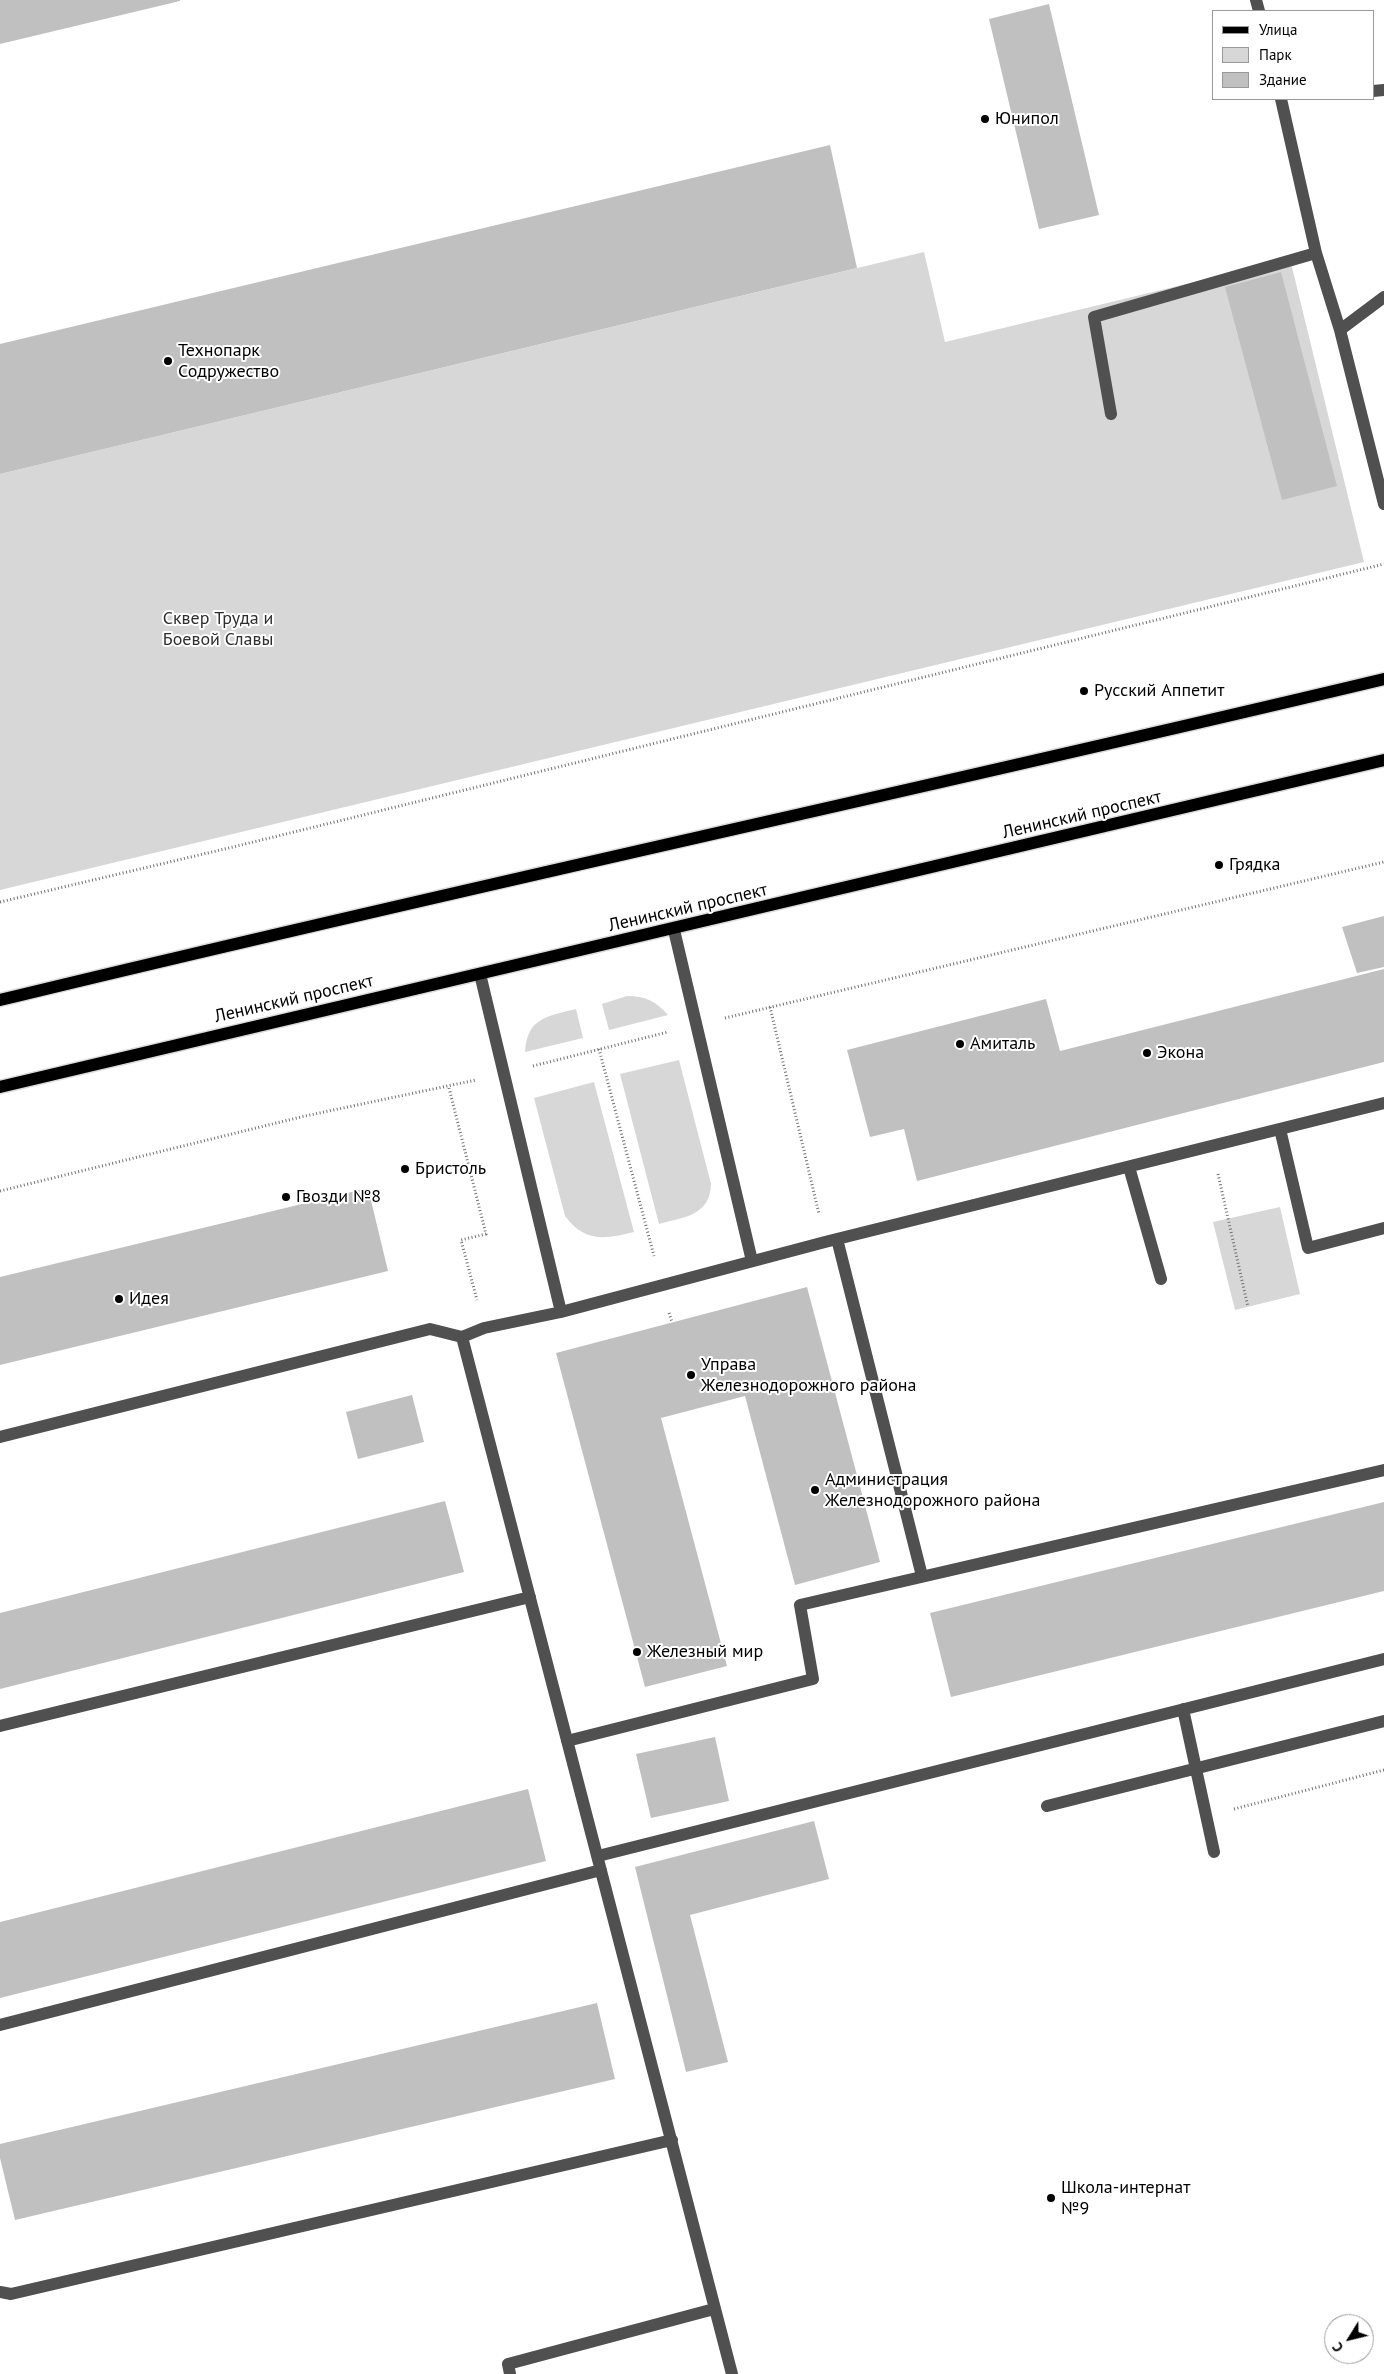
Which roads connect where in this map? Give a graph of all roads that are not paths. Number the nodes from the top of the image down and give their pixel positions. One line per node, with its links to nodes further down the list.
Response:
1 (1281, 100): 2 (lane)
2 (1316, 253): 4 (lane); 5 (lane)
3 (1384, 297): 4 (lane)
4 (1340, 330): 6 (lane)
5 (1111, 414)
6 (1384, 504)
7 (1384, 679): 11 (main road)
8 (1384, 760): 9 (main road, Ленинский проспект)
9 (674, 930): 10 (main road, Ленинский проспект); 18 (lane)
10 (480, 974): 12 (main road, Ленинский проспект); 20 (lane)
11 (0, 1000)
12 (0, 1087)
13 (1384, 1102): 14 (lane)
14 (1280, 1128): 15 (lane); 16 (lane)
15 (1129, 1167): 17 (lane); 19 (lane)
16 (1384, 1228)
17 (831, 1240): 18 (lane); 24 (lane)
18 (752, 1261): 20 (lane)
19 (1161, 1279)
20 (560, 1312): 21 (lane)
21 (462, 1337): 22 (lane); 25 (lane)
22 (0, 1437)
23 (1384, 1470): 24 (lane)
24 (922, 1576): 30 (lane)
25 (530, 1597): 29 (lane); 30 (lane)
26 (1384, 1659): 27 (lane)
27 (1183, 1709): 31 (lane); 34 (lane)
28 (1384, 1721): 31 (lane)
29 (0, 1726)
30 (567, 1741): 34 (lane)
31 (1197, 1768): 32 (lane); 33 (lane)
32 (1047, 1806)
33 (1214, 1852)
34 (598, 1856): 35 (lane)
35 (601, 1870): 36 (lane); 37 (lane)
36 (0, 2025)
37 (672, 2140): 38 (lane); 39 (lane)
38 (0, 2292)
39 (714, 2309): 40 (lane); 41 (lane)
40 (510, 2374)
41 (732, 2374)

